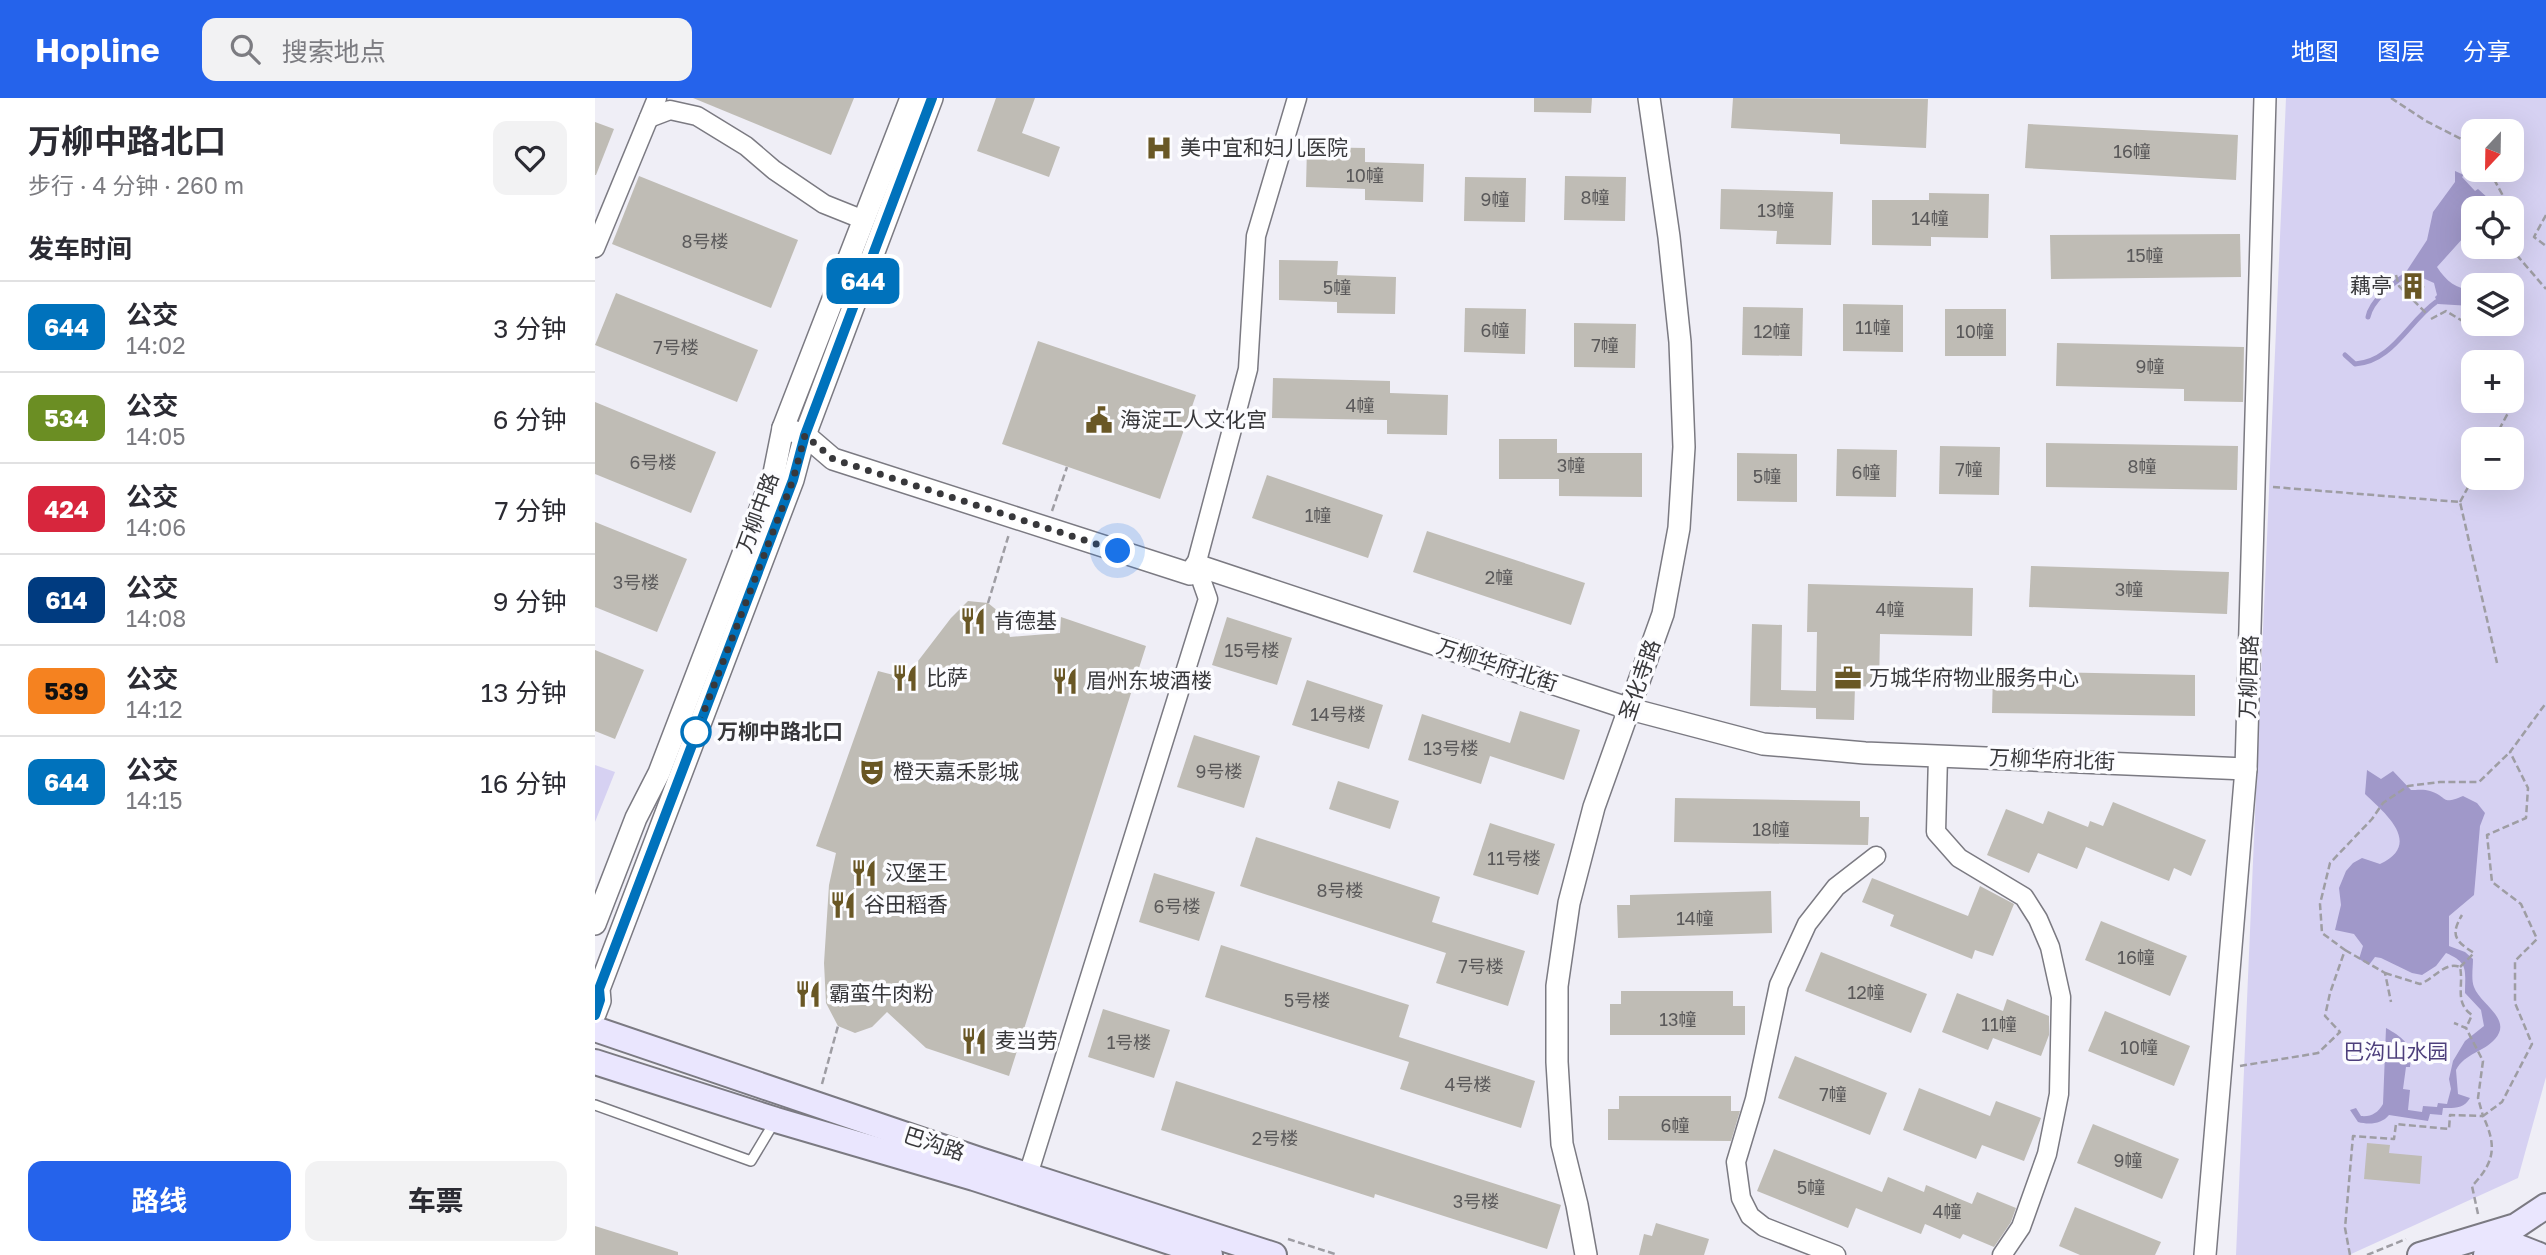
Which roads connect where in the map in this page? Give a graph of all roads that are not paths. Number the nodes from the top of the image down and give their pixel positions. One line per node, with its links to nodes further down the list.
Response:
1 (657, 98): 7 (street)
2 (911, 98): 8 (street, 万柳中路)
3 (932, 98): 11 (street, 万柳中路)
4 (1297, 98): 12 (street)
5 (1649, 98): 13 (street, 圣化寺路)
6 (2265, 98): 15 (street, 万柳西路)
7 (649, 118): 8 (street); 9 (street)
8 (864, 220): 10 (street, 万柳中路)
9 (595, 248)
10 (783, 428): 11 (street, 万柳华府北街); 17 (street, 万柳中路)
11 (805, 435): 12 (street, 万柳华府北街); 18 (street, 万柳中路)
12 (1196, 565): 13 (street, 万柳华府北街); 23 (street)
13 (1630, 709): 14 (street, 万柳华府北街); 27 (street, 圣化寺路)
14 (1938, 756): 15 (street, 万柳华府北街); 29 (street)
15 (2246, 769): 30 (street, 万柳西路)
16 (1876, 856): 28 (street)
17 (595, 924)
18 (595, 1014)
19 (595, 1029): 23 (main road, 巴沟路)
20 (595, 1062): 22 (main road, 巴沟路)
21 (595, 1105): 22 (lane)
22 (776, 1120): 25 (main road, 巴沟路)
23 (1028, 1175): 26 (main road, 巴沟路)
24 (2546, 1206): 31 (main road)
25 (1210, 1255)
26 (1275, 1255)
27 (1586, 1255)
28 (1836, 1255)
29 (2003, 1255)
30 (2205, 1255)
31 (2420, 1255)
32 (2486, 1255): 33 (main road)
33 (2539, 1255)

